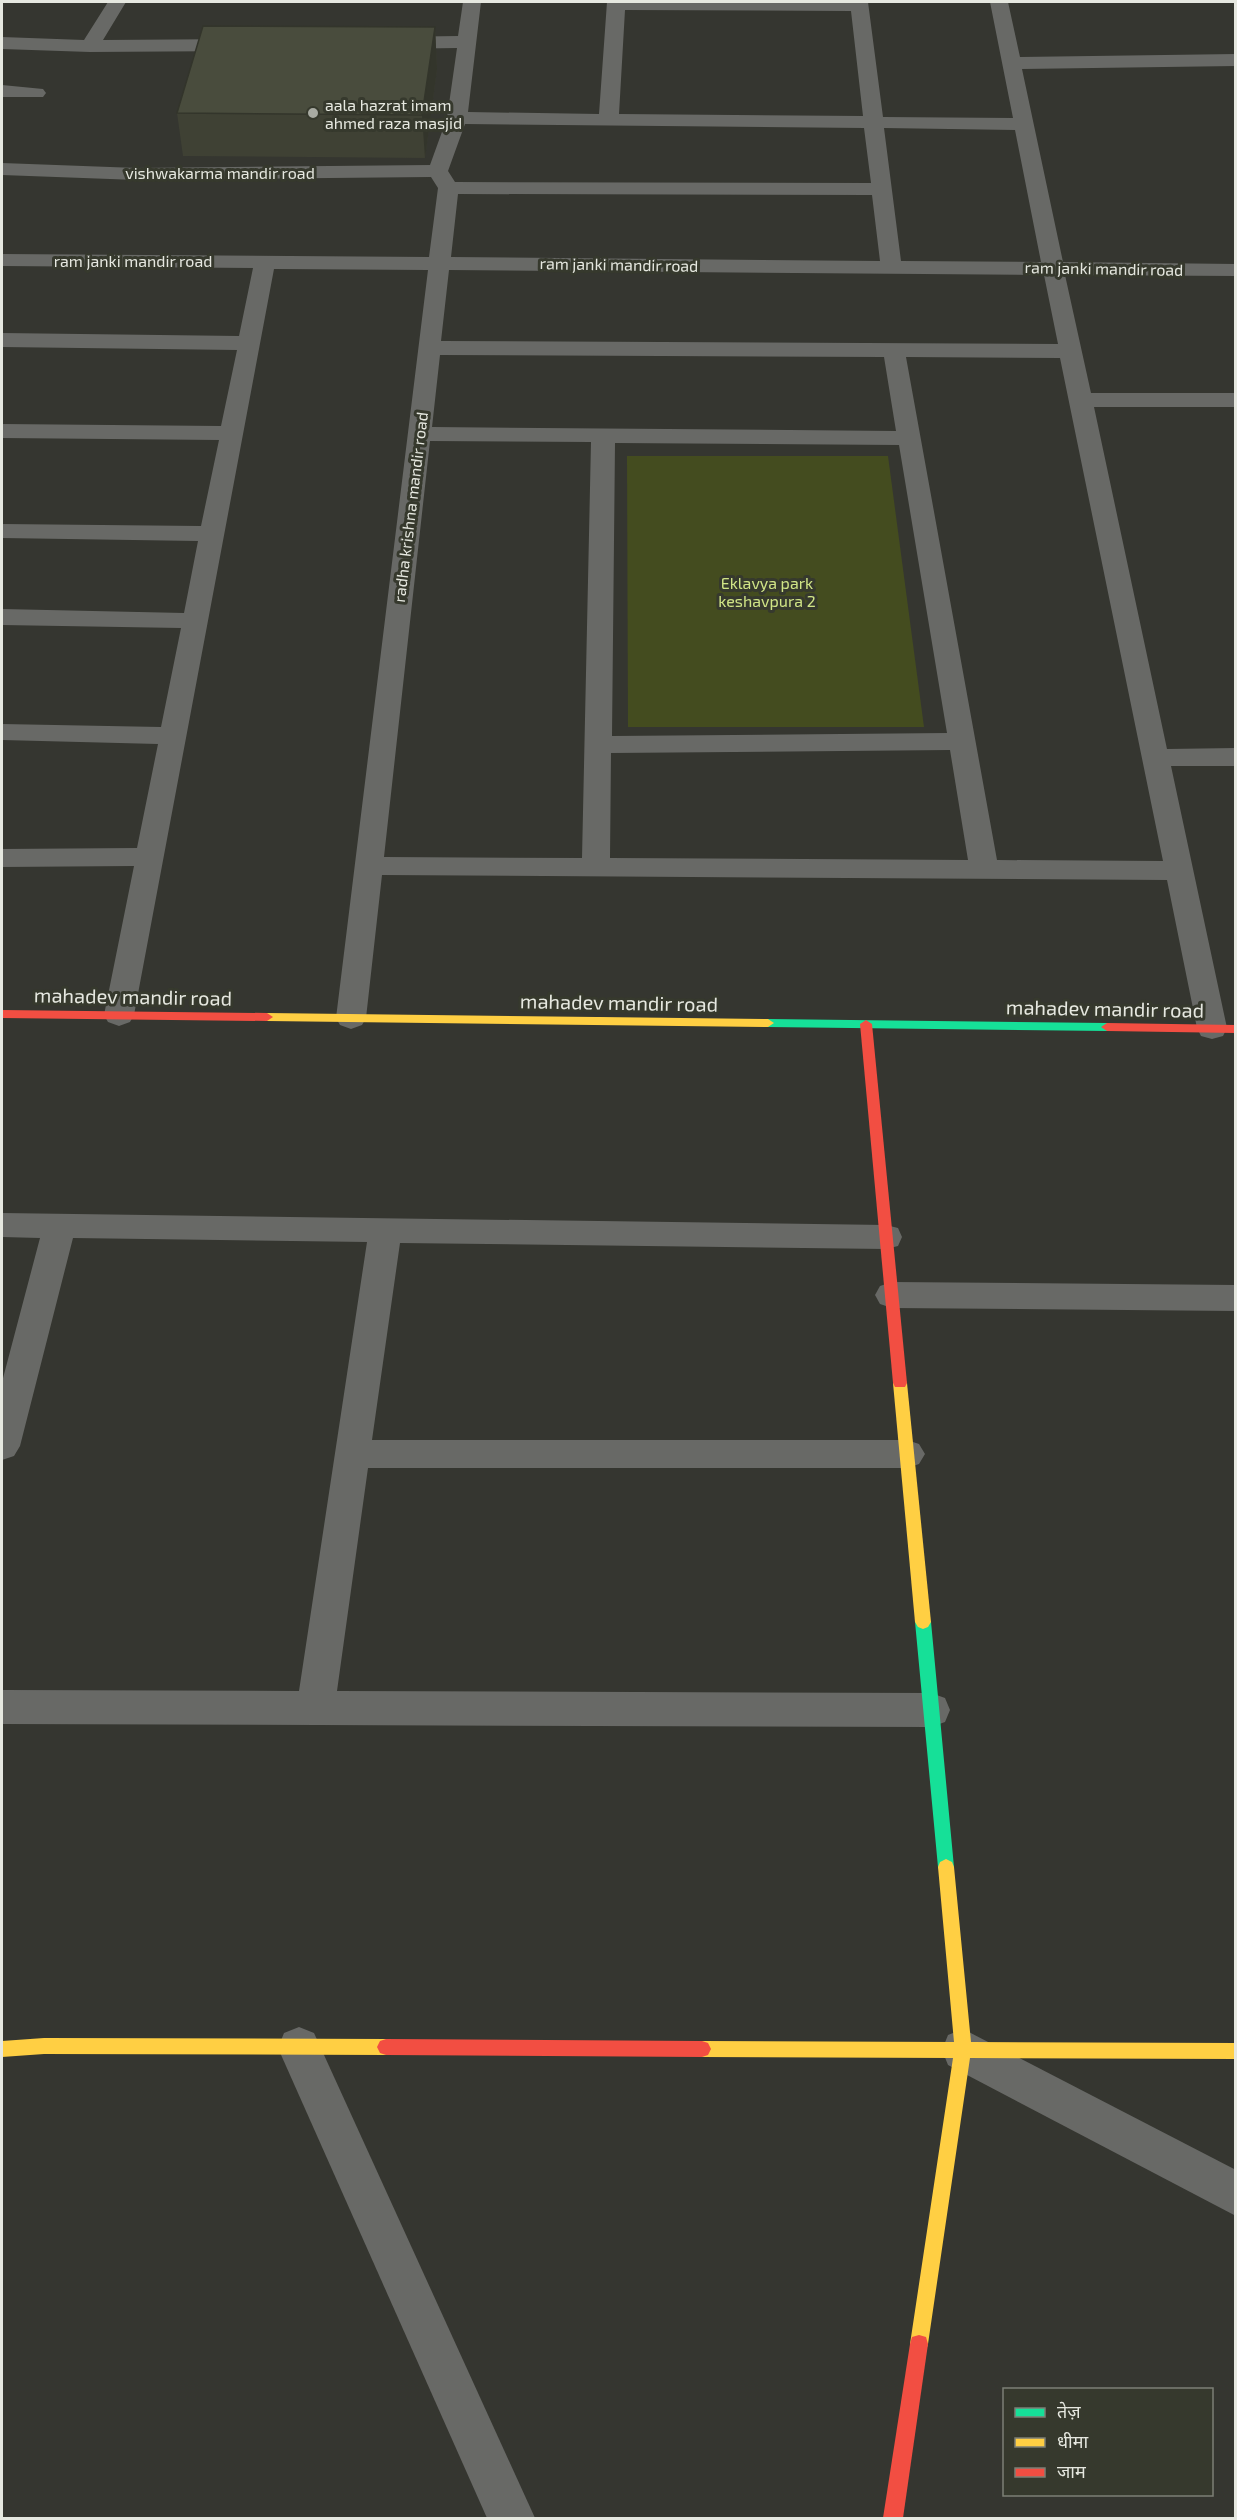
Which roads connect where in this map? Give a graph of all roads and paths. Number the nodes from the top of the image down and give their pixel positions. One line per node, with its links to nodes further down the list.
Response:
1 (117, 2): 10 (street)
2 (472, 2): 7 (street, radha krishna mandir road)
3 (616, 2): 5 (street); 16 (street)
4 (999, 2): 12 (street)
5 (859, 3): 17 (street)
6 (2, 42): 10 (street)
7 (467, 42): 8 (street); 15 (street, radha krishna mandir road)
8 (373, 43)
9 (267, 44): 10 (street)
10 (90, 46)
11 (1236, 60): 12 (street)
12 (1011, 63): 18 (street)
13 (2, 91): 14 (street)
14 (36, 93)
15 (457, 118): 16 (street); 20 (street, radha krishna mandir road)
16 (609, 119): 17 (street)
17 (873, 122): 18 (street); 21 (street)
18 (1024, 124): 26 (street)
19 (2, 169): 20 (street, vishwakarma mandir road)
20 (443, 180): 21 (street, vishwakarma mandir road); 24 (street, radha krishna mandir road)
21 (881, 189): 25 (street)
22 (2, 260): 23 (street, ram janki mandir road)
23 (265, 261): 24 (street, ram janki mandir road); 29 (street)
24 (439, 262): 25 (street, ram janki mandir road); 30 (street, radha krishna mandir road)
25 (891, 266): 26 (street, ram janki mandir road)
26 (1053, 268): 27 (street, ram janki mandir road); 32 (street)
27 (1236, 270)
28 (2, 340): 29 (street)
29 (249, 343): 36 (street)
30 (429, 348): 31 (street); 37 (street, radha krishna mandir road)
31 (894, 350): 32 (street); 39 (street)
32 (1070, 351): 33 (street)
33 (1080, 400): 34 (street); 49 (street)
34 (1236, 400)
35 (2, 432): 36 (street)
36 (231, 433): 41 (street)
37 (418, 434): 38 (street); 52 (street, radha krishna mandir road)
38 (603, 436): 39 (street); 47 (street)
39 (908, 438): 46 (street)
40 (2, 531): 41 (street)
41 (212, 534): 43 (street)
42 (2, 617): 43 (street)
43 (196, 621): 45 (street)
44 (2, 732): 45 (street)
45 (173, 736): 50 (street)
46 (961, 741): 47 (street); 54 (street)
47 (598, 745): 53 (street)
48 (1236, 757): 49 (street)
49 (1155, 758): 55 (street)
50 (150, 857): 51 (street); 57 (street)
51 (2, 858)
52 (369, 866): 53 (street); 58 (street, radha krishna mandir road)
53 (596, 868): 54 (street)
54 (984, 870): 55 (street)
55 (1179, 871): 60 (street)
56 (2, 1014): 57 (street, mahadev mandir road)
57 (119, 1015): 58 (street, mahadev mandir road)
58 (351, 1018): 59 (street, mahadev mandir road)
59 (866, 1024): 60 (street, mahadev mandir road); 64 (street)
60 (1224, 1028)
61 (2, 1225): 62 (street)
62 (60, 1225): 63 (street); 67 (street)
63 (385, 1230): 64 (street); 68 (street)
64 (886, 1237): 65 (street)
65 (892, 1295): 66 (street); 69 (street)
66 (1236, 1298)
67 (2, 1444)
68 (352, 1454): 69 (street); 71 (street)
69 (907, 1454): 72 (street)
70 (2, 1707): 71 (street)
71 (315, 1709): 72 (street)
72 (932, 1710): 75 (street)
73 (299, 2048): 74 (street); 75 (street); 78 (street)
74 (2, 2049)
75 (963, 2050): 76 (street); 77 (street); 79 (street)
76 (1236, 2051)
77 (1236, 2194)
78 (512, 2518)
79 (893, 2518)

